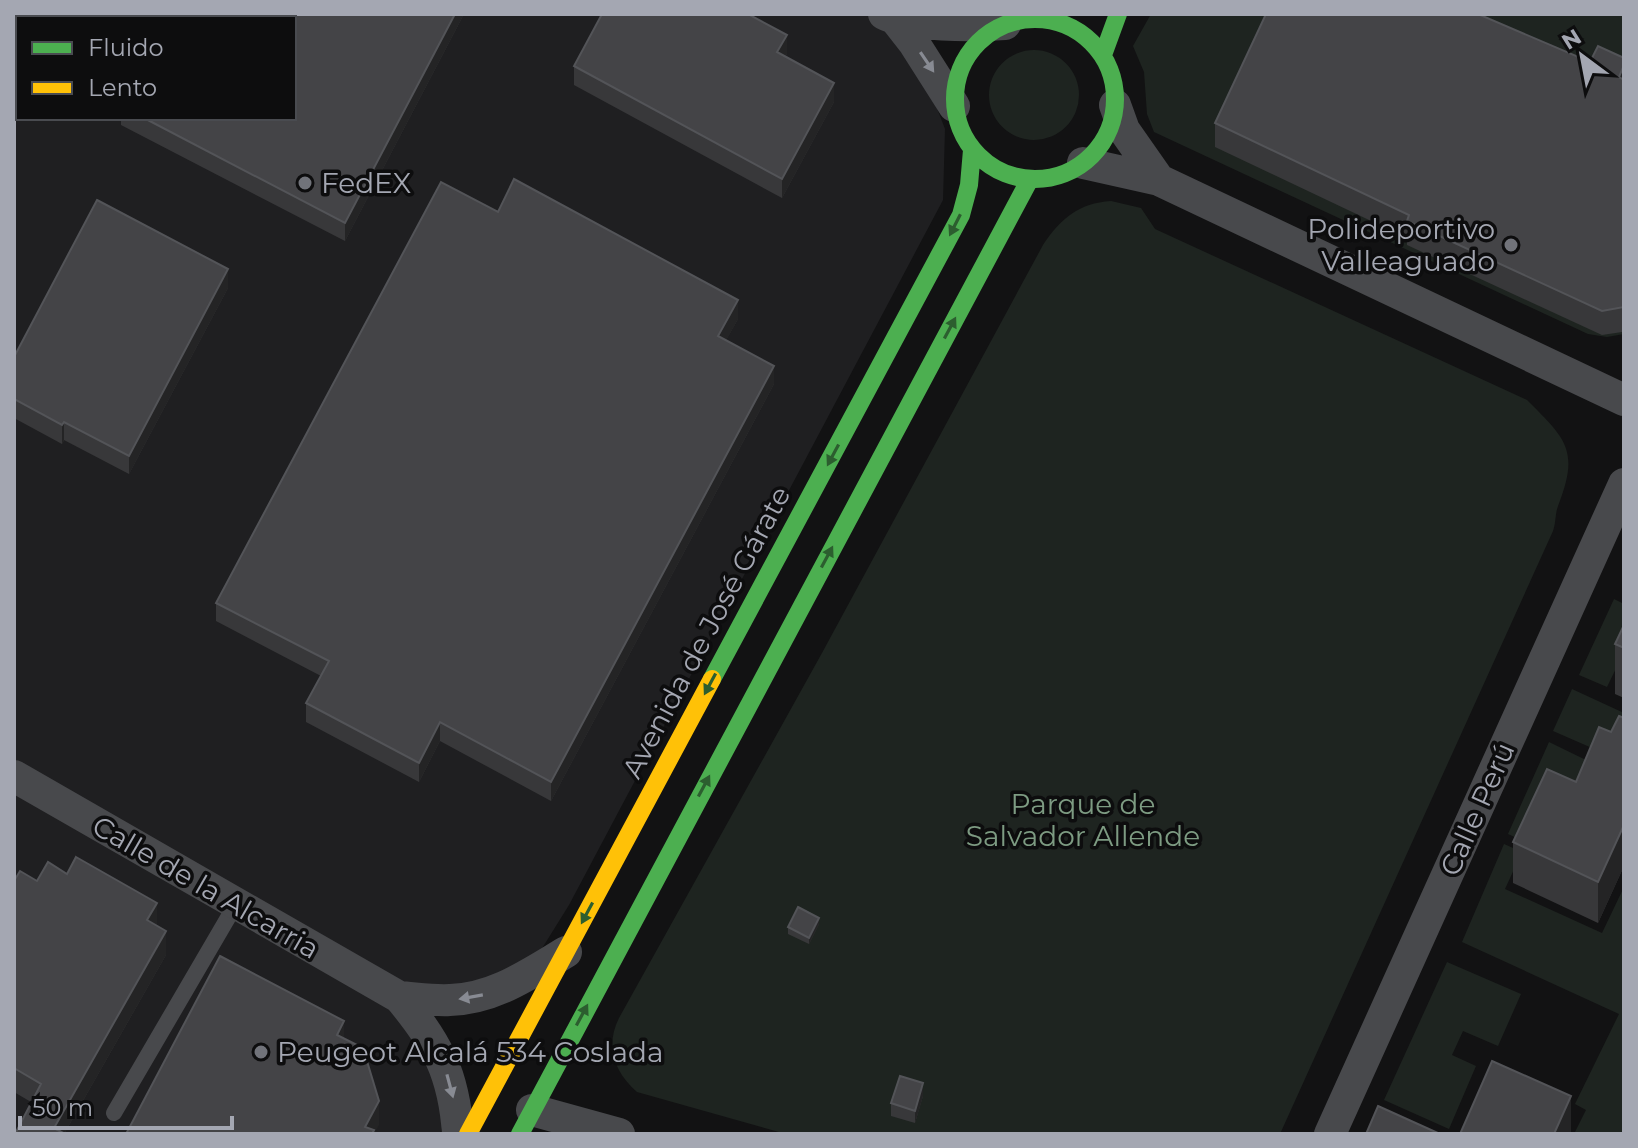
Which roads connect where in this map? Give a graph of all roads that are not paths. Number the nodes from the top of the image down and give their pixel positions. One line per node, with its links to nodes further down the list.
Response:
1 (1118, 14): 4 (main road)
2 (890, 17): 3 (street); 6 (street, one-way to 6)
3 (1024, 19): 4 (main road); 6 (main road)
4 (1103, 55): 5 (main road)
5 (1115, 105): 8 (main road); 10 (street)
6 (954, 106): 7 (main road)
7 (972, 150): 9 (main road); 15 (main road, Avenida de José Gárate, one-way to 15)
8 (1083, 163): 9 (main road); 10 (street)
9 (1030, 179): 18 (main road, one-way to 9)
10 (1159, 180): 11 (street)
11 (1624, 400)
12 (1624, 484): 22 (street, Calle Perú)
13 (14, 776): 14 (street, Calle de la Alcarria)
14 (236, 904): 16 (street, Calle de la Alcarria); 17 (lane)
15 (566, 952): 16 (street, Calle de la Alcarria, one-way to 16); 20 (main road, Avenida de José Gárate)
16 (399, 997): 19 (street, Calle de la Alcarria, one-way to 19)
17 (114, 1113)
18 (526, 1122): 21 (street)
19 (458, 1134)
20 (468, 1134)
21 (619, 1134)
22 (1330, 1134)

